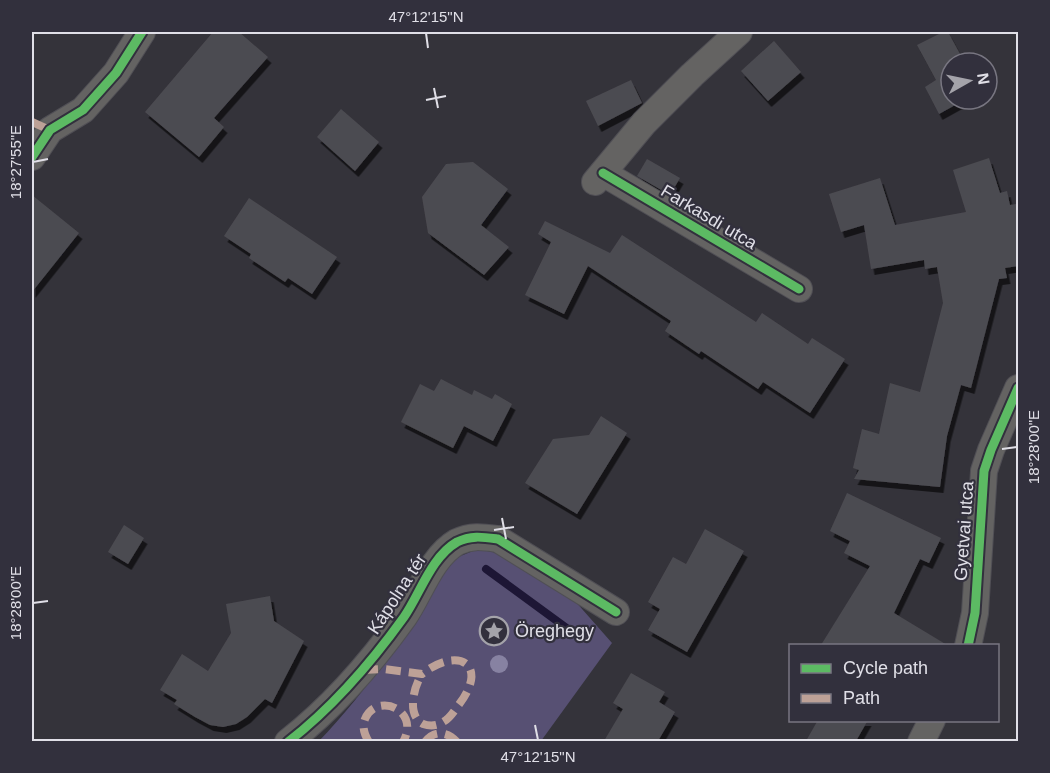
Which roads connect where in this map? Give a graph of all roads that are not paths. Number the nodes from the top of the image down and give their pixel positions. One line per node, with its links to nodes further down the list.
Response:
1 (142, 32): 3 (street)
2 (739, 32): 5 (street, Farkasdi utca)
3 (41, 126): 4 (street)
4 (32, 157)
5 (799, 289)
6 (1018, 388): 8 (street, Gyetvai utca)
7 (616, 612): 10 (street, Kápolna tér)
8 (968, 644)
9 (931, 722): 11 (street)
10 (288, 741)
11 (921, 741)

